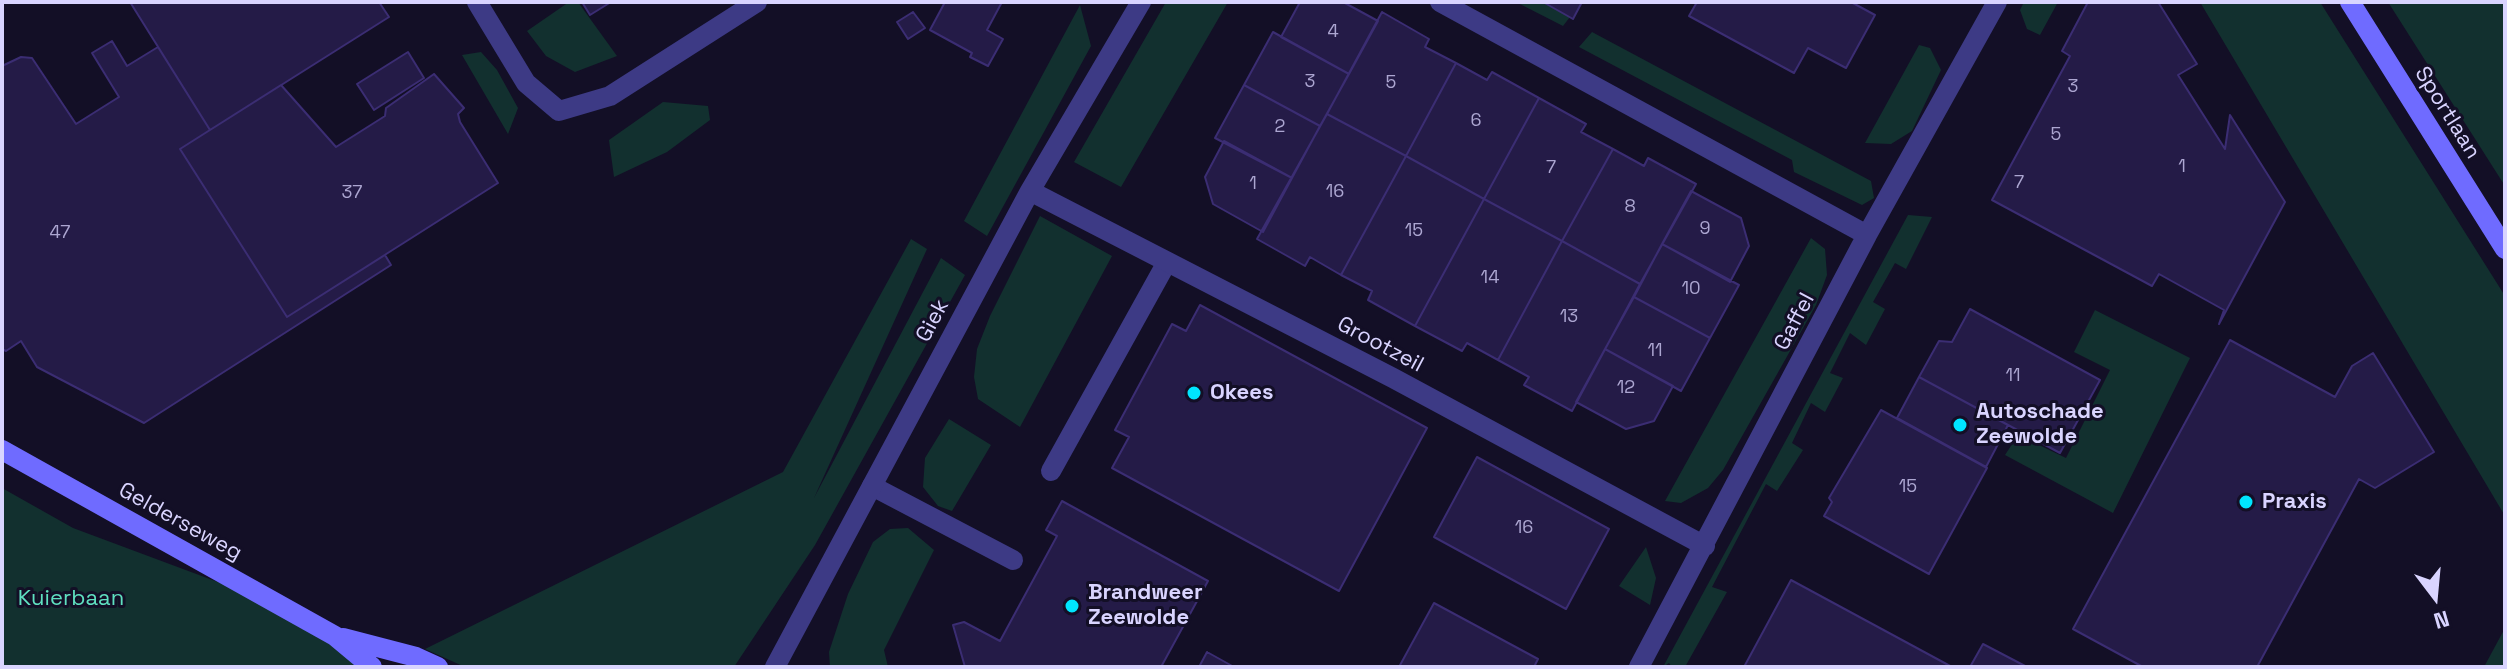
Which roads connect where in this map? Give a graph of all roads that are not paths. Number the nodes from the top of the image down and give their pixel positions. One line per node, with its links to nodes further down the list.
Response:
1 (477, 2): 2 (street)
2 (757, 2)
3 (1141, 2): 7 (street, Giek)
4 (1440, 2): 8 (street)
5 (1997, 2): 8 (street, Gaffel)
6 (2350, 2): 9 (street, Sportlaan)
7 (1030, 191): 10 (street, Grootzeil); 13 (street, Giek)
8 (1867, 235): 14 (street, Gaffel)
9 (2505, 249)
10 (1167, 262): 12 (street); 14 (street, Grootzeil)
11 (2, 450): 16 (street, Gelderseweg)
12 (1051, 471)
13 (872, 486): 15 (street); 19 (street, Giek)
14 (1705, 546): 20 (street, Gaffel)
15 (1013, 560)
16 (335, 636): 17 (street, Gelderseweg); 18 (street, Gelderseweg)
17 (372, 667)
18 (438, 667)
19 (775, 667)
20 (1639, 667)

